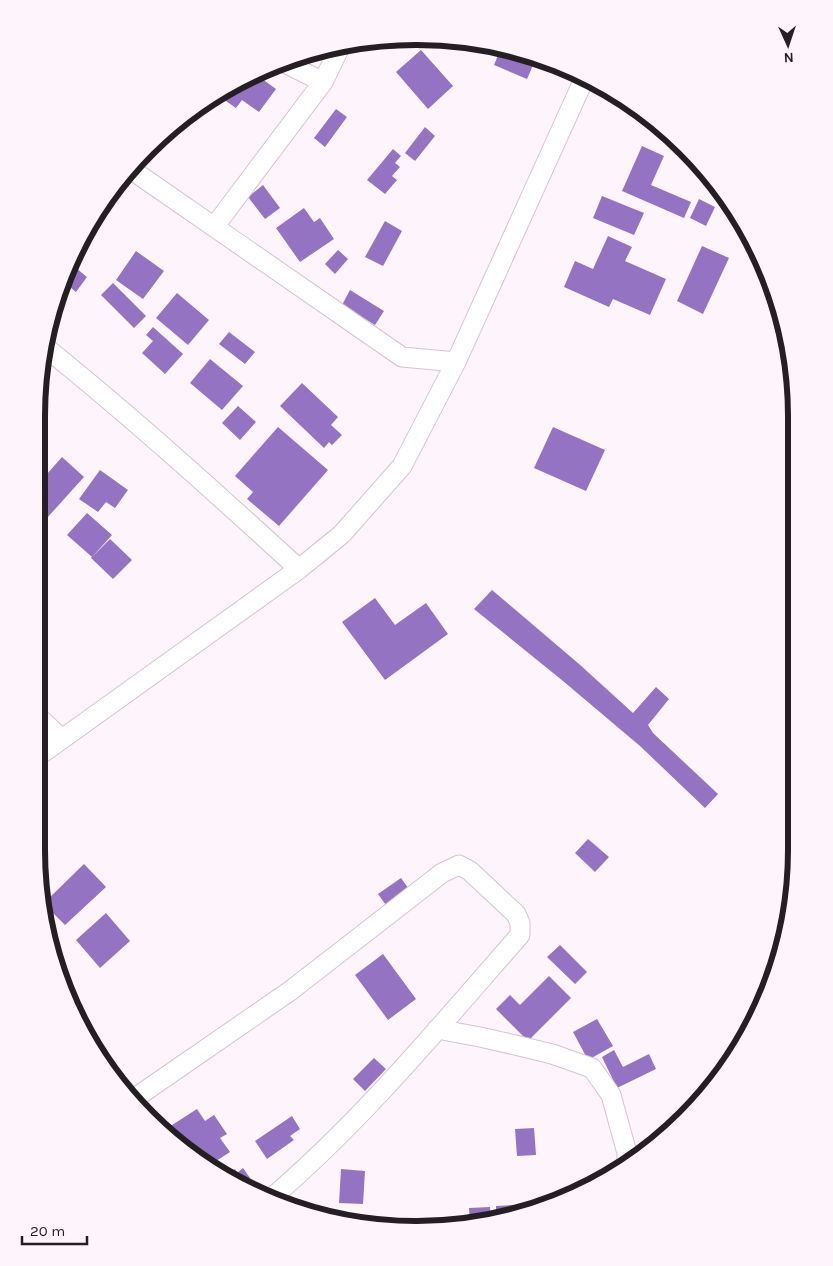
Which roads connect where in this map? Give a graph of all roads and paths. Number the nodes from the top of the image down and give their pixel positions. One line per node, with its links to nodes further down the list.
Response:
1 (337, 54): 3 (street)
2 (292, 67): 3 (street)
3 (323, 82): 6 (street)
4 (582, 84): 8 (street)
5 (136, 173): 6 (street)
6 (214, 227): 8 (street)
7 (51, 352): 9 (street)
8 (456, 362): 9 (street)
9 (299, 569): 11 (street)
10 (45, 723): 11 (street)
11 (62, 739): 12 (street)
12 (45, 751)
13 (437, 1029): 14 (street); 15 (street); 16 (street)
14 (138, 1096)
15 (627, 1155)
16 (276, 1194)

